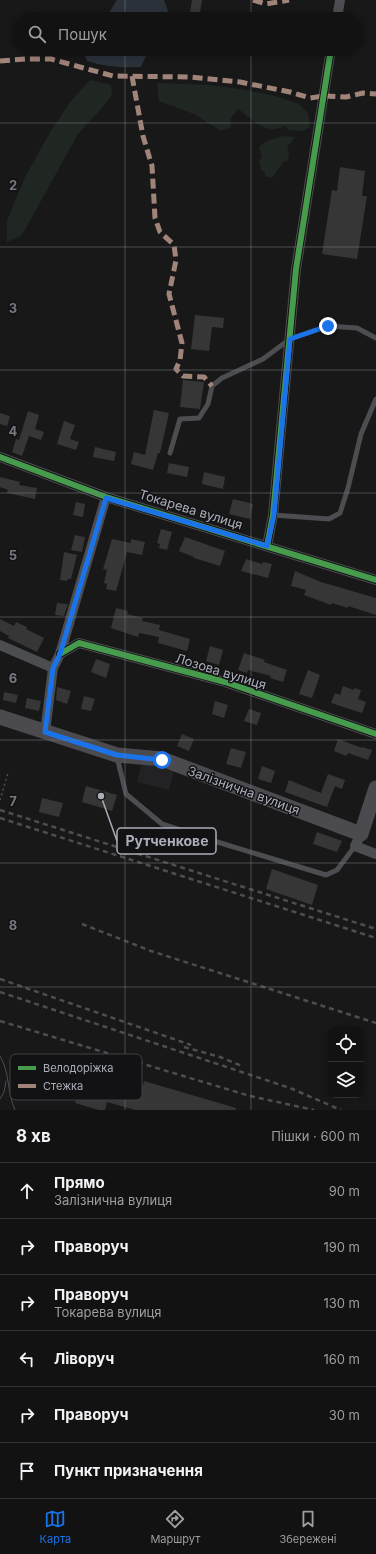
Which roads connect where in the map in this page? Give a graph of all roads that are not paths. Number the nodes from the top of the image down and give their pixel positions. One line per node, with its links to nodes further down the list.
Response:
1 (340, 0): 2 (street)
2 (338, 12)
3 (330, 56): 5 (street)
4 (376, 338): 5 (lane)
5 (290, 339): 7 (lane); 10 (street)
6 (376, 399): 10 (lane)
7 (170, 453)
8 (0, 457): 9 (street, Токарева вулиця)
9 (106, 498): 11 (street, Токарева вулиця); 14 (street)
10 (274, 515): 11 (street)
11 (267, 546): 12 (street, Токарева вулиця)
12 (376, 580)
13 (0, 645): 15 (street)
14 (60, 654): 15 (street); 18 (street, Лозова вулиця)
15 (53, 668): 17 (street)
16 (0, 717): 17 (main road, Залізнична вулиця)
17 (45, 732): 19 (main road, Залізнична вулиця)
18 (376, 734)
19 (117, 755): 21 (main road, Залізнична вулиця); 21 (lane)
20 (376, 788): 21 (main road)
21 (358, 840): 22 (street, Залізнична вулиця)
22 (376, 854)

